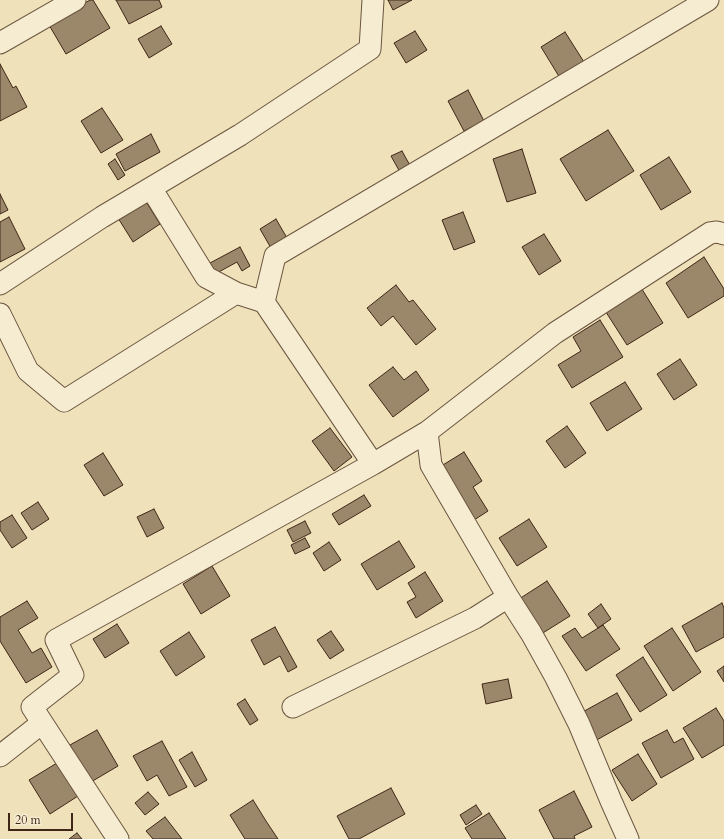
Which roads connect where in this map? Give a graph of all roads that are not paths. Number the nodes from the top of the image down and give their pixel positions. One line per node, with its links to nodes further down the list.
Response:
1 (75, 0): 4 (street)
2 (373, 0): 5 (street)
3 (708, 0): 9 (street)
4 (0, 43)
5 (151, 188): 7 (street); 8 (street)
6 (724, 234): 11 (street)
7 (0, 284)
8 (236, 293): 9 (street); 10 (street)
9 (264, 302): 12 (street)
10 (0, 314)
11 (427, 432): 12 (street); 13 (street)
12 (373, 464): 15 (street)
13 (508, 597): 14 (street); 18 (street)
14 (292, 707)
15 (42, 723): 16 (street); 17 (street)
16 (0, 756)
17 (118, 839)
18 (628, 839)

